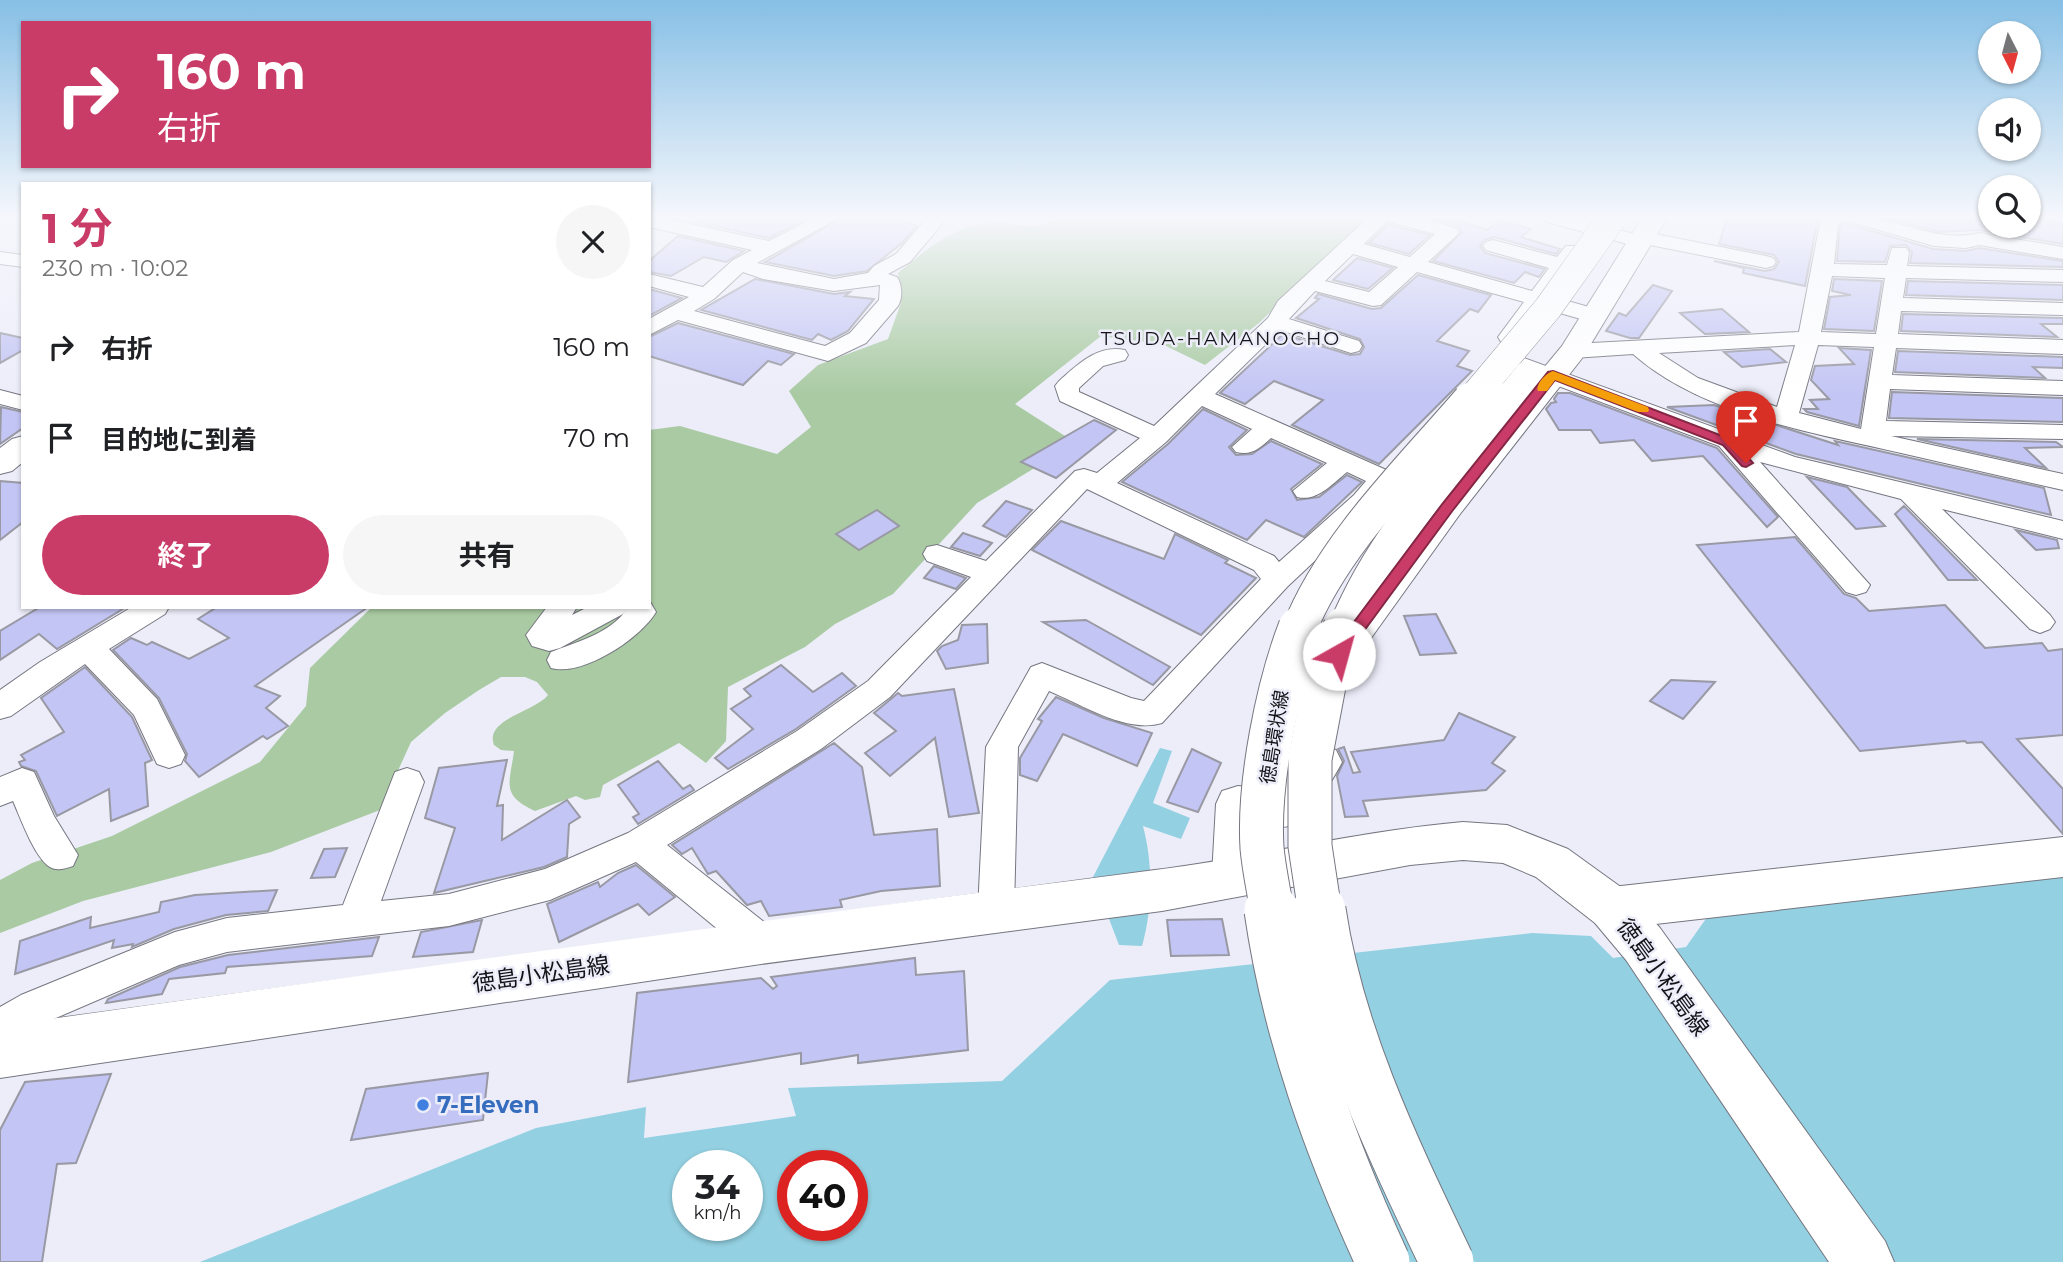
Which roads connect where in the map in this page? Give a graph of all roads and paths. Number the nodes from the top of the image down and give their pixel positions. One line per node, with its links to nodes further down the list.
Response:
1 (726, 277): 16 (street)
2 (786, 277): 13 (street)
3 (1316, 277): 15 (street)
4 (1399, 277): 15 (street)
5 (1453, 277): 17 (street)
6 (1553, 277): 17 (street)
7 (1580, 277): 83 (main road, 徳島環状線, bridge)
8 (1595, 277): 84 (main road, 徳島環状線, bridge)
9 (1608, 277): 22 (main road)
10 (1823, 277): 25 (street)
11 (1894, 277): 18 (street)
12 (1946, 277): 19 (street)
13 (875, 278): 21 (street)
14 (651, 281): 16 (street)
15 (1310, 283): 23 (street)
16 (707, 295): 21 (street)
17 (1536, 301): 22 (street); 32 (street)
18 (1890, 304): 19 (street); 26 (street)
19 (1977, 306): 20 (street); 30 (street)
20 (2063, 309)
21 (676, 313): 24 (street)
22 (1595, 316): 34 (main road)
23 (1276, 322): 28 (street); 38 (street)
24 (651, 327)
25 (1810, 338): 26 (street); 29 (street); 41 (street)
26 (1884, 341): 27 (street); 35 (street)
27 (1978, 344): 30 (street); 36 (street)
28 (1351, 346)
29 (1637, 346): 34 (street); 41 (street)
30 (2020, 346): 31 (street)
31 (2063, 347)
32 (1495, 354): 34 (street); 51 (street)
33 (1117, 355): 44 (street)
34 (1563, 363): 45 (street); 56 (main road)
35 (1879, 382): 36 (street); 46 (street)
36 (2022, 387): 37 (street); 43 (street)
37 (2063, 388)
38 (1199, 396): 42 (street); 44 (street)
39 (0, 397): 40 (street)
40 (21, 402)
41 (1786, 417): 46 (street)
42 (1269, 427): 47 (street); 49 (street)
43 (2063, 429): 46 (street)
44 (1157, 437): 52 (street)
45 (1728, 442): 55 (street); 61 (street)
46 (1881, 443): 53 (street)
47 (1245, 447)
48 (21, 448): 50 (main road)
49 (1345, 461): 51 (street); 54 (street)
50 (0, 464)
51 (1382, 478): 56 (street); 60 (street)
52 (1099, 484): 59 (street); 60 (street)
53 (2060, 489)
54 (1306, 491)
55 (1911, 494): 57 (street); 66 (street)
56 (1448, 506): 76 (main road)
57 (2063, 530)
58 (937, 554): 59 (street)
59 (992, 574): 73 (street)
60 (1277, 580): 77 (street)
61 (1856, 585)
62 (152, 609): 67 (street)
63 (561, 609): 64 (street)
64 (609, 609)
65 (640, 609): 68 (street)
66 (2043, 622)
67 (89, 648): 69 (street); 70 (street)
68 (562, 660)
69 (0, 707)
70 (169, 755)
71 (407, 782): 78 (street)
72 (0, 792): 74 (street)
73 (640, 844): 78 (street); 80 (street)
74 (60, 855)
75 (2063, 857): 79 (main road)
76 (1235, 876): 77 (main road, 徳島小松島線); 79 (main road, 徳島小松島線)
77 (996, 910): 80 (main road, 徳島小松島線)
78 (356, 919): 81 (street)
79 (1628, 926): 85 (main road, 徳島小松島線)
80 (761, 942): 82 (main road, 徳島小松島線)
81 (0, 1028)
82 (0, 1052)
83 (1383, 1262)
84 (1447, 1262)
85 (1864, 1262)

